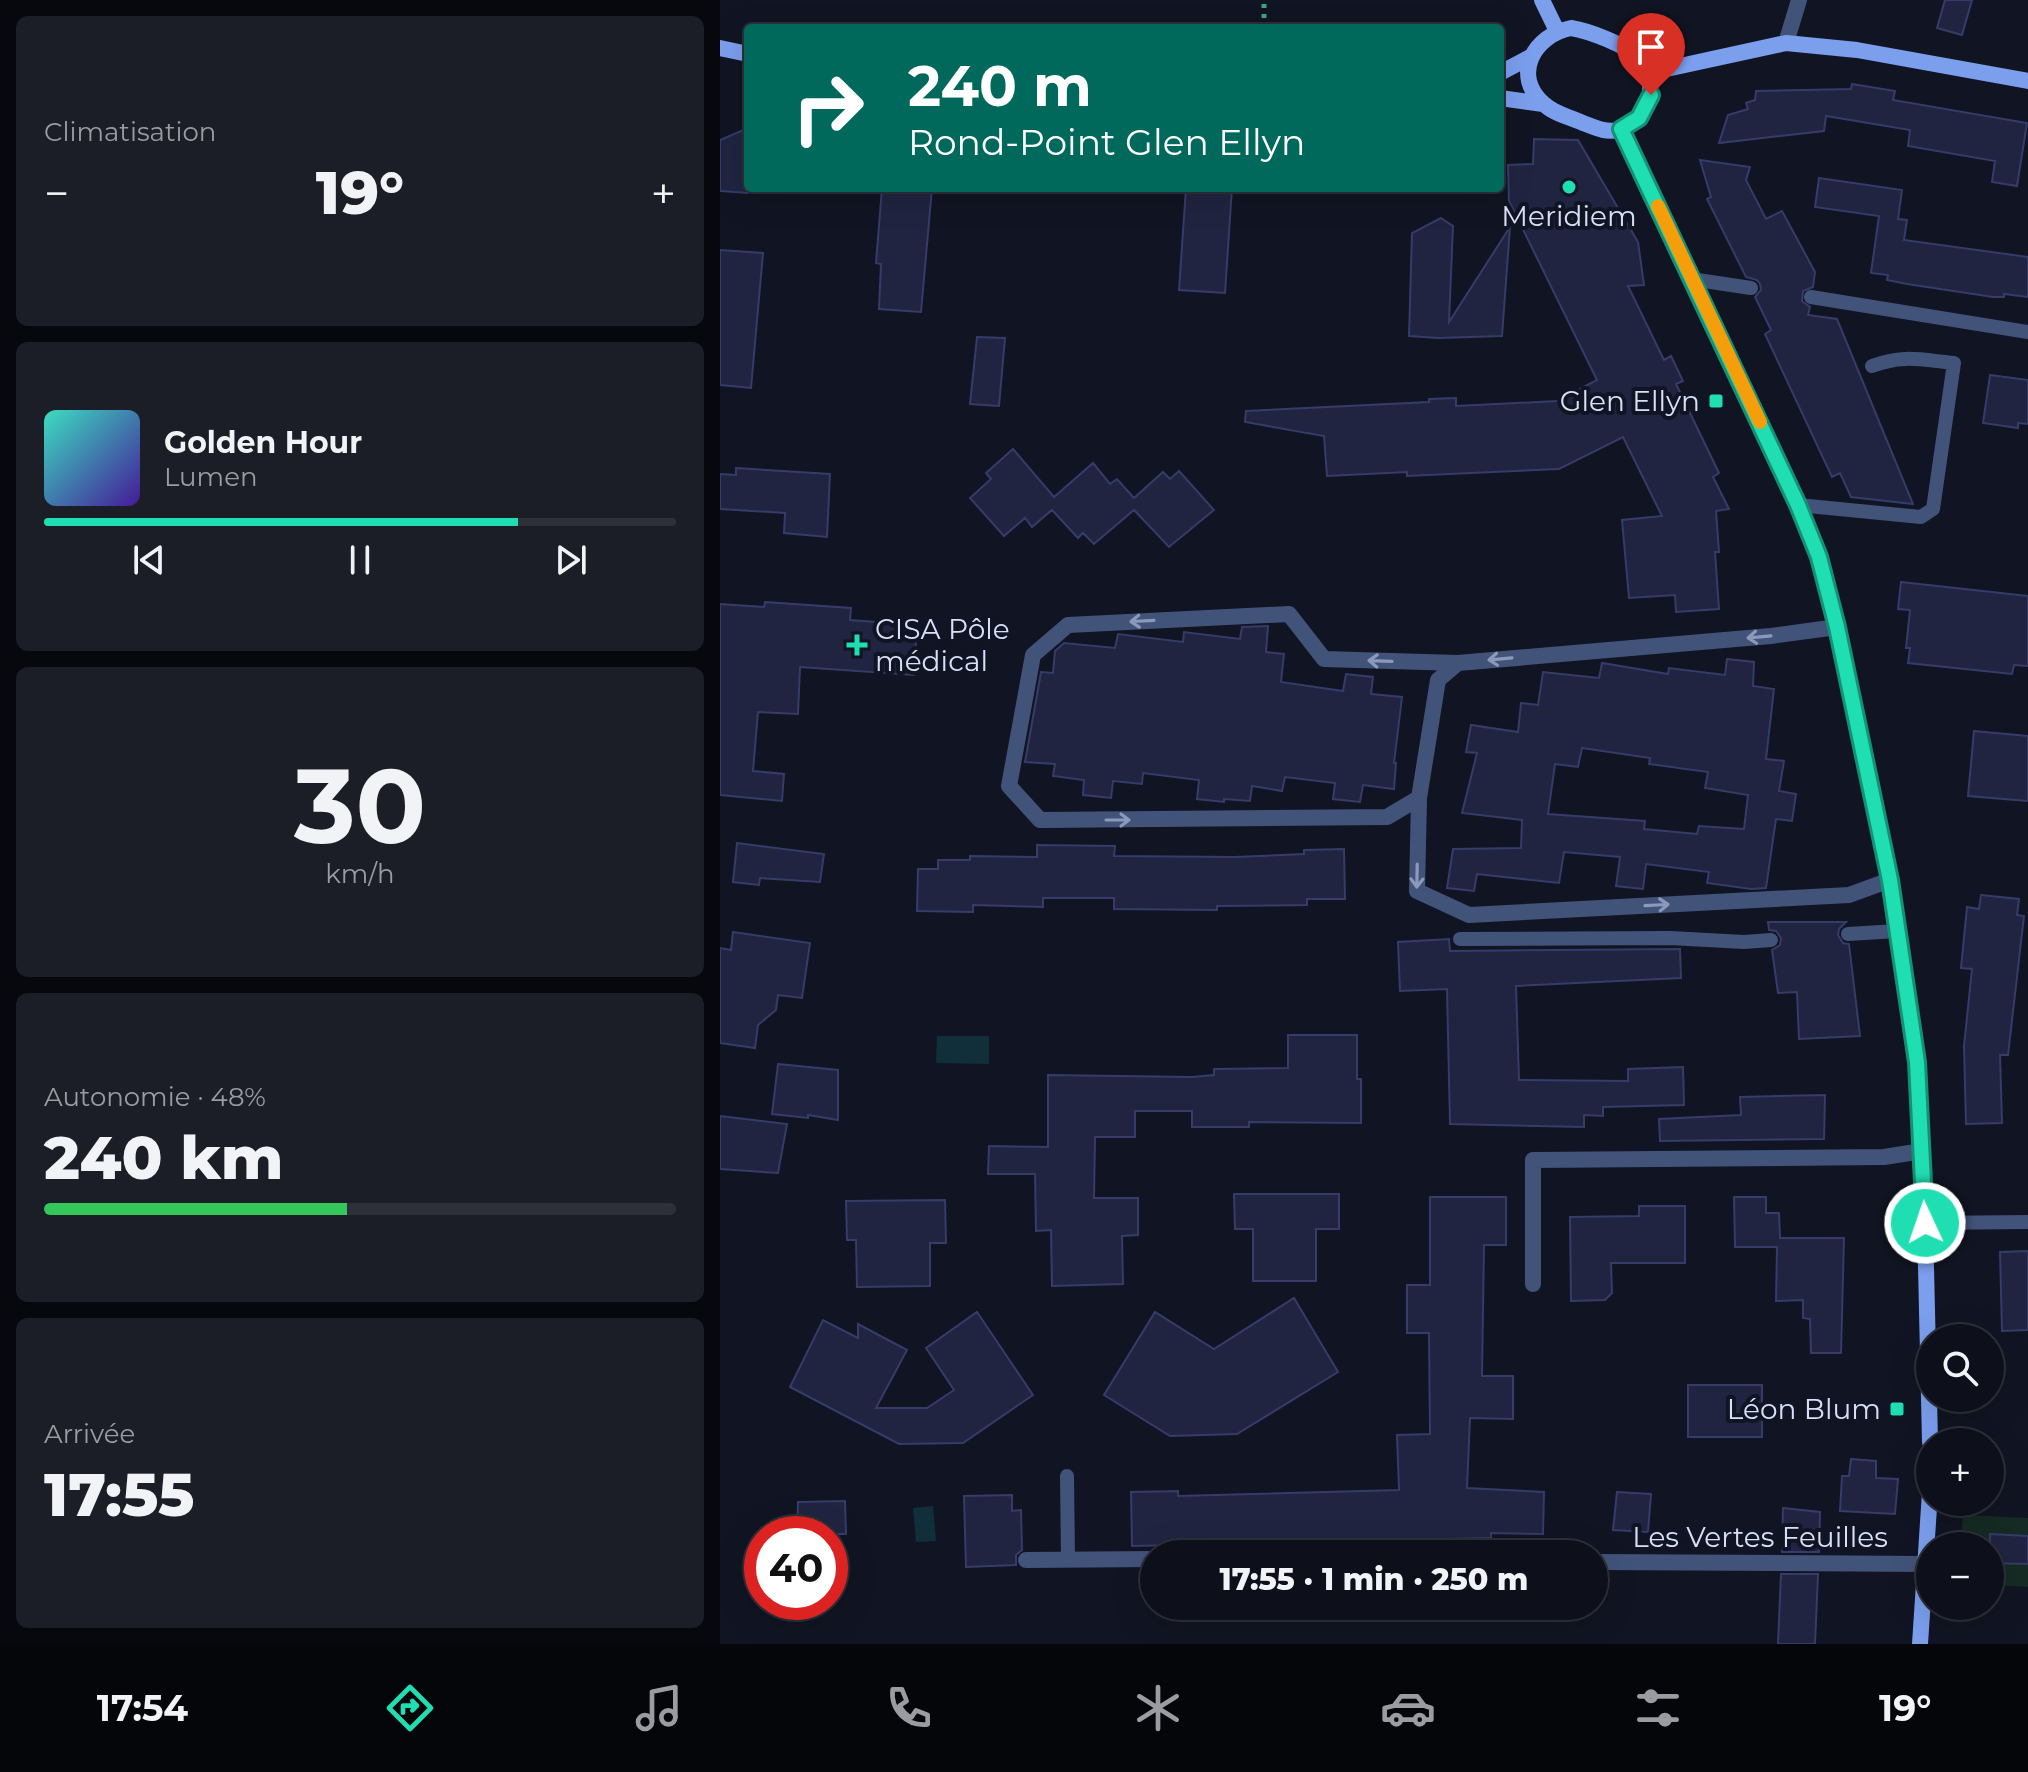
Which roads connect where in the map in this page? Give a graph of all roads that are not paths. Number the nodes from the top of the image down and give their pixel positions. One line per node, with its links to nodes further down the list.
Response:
1 (1542, 0): 3 (street)
2 (1799, 0): 4 (street)
3 (1557, 31): 8 (street); 11 (street)
4 (1786, 43): 11 (street); 12 (street)
5 (720, 48): 6 (street)
6 (744, 53)
7 (744, 53): 9 (street)
8 (1532, 56): 10 (street); 14 (street)
9 (720, 60)
10 (1504, 71)
11 (1648, 73): 15 (street)
12 (2028, 81)
13 (1504, 99): 14 (street)
14 (1543, 104): 15 (street)
15 (1621, 129): 16 (street)
16 (1691, 279): 17 (lane); 21 (street)
17 (1751, 288)
18 (1811, 297): 19 (lane)
19 (2028, 332)
20 (1872, 366): 21 (lane)
21 (1798, 505): 22 (street)
22 (1837, 627): 23 (street, one-way to 23); 25 (street)
23 (1458, 663): 24 (street); 24 (street, one-way to 24)
24 (1419, 798): 25 (street, one-way to 25)
25 (1890, 880): 26 (street)
26 (1897, 931): 27 (lane); 30 (street)
27 (1848, 934)
28 (1460, 939): 29 (lane)
29 (1771, 940)
30 (1922, 1151): 32 (street); 33 (street)
31 (2028, 1222): 32 (lane)
32 (1925, 1223): 34 (street)
33 (1533, 1284)
34 (1930, 1428)
35 (1067, 1476): 36 (lane)
36 (1068, 1559): 37 (street); 38 (street)
37 (1140, 1559)
38 (1026, 1560)
39 (1608, 1562): 40 (street, Les Vertes Feuilles)
40 (1916, 1564)
41 (1922, 1620): 42 (street)
42 (1920, 1644)

